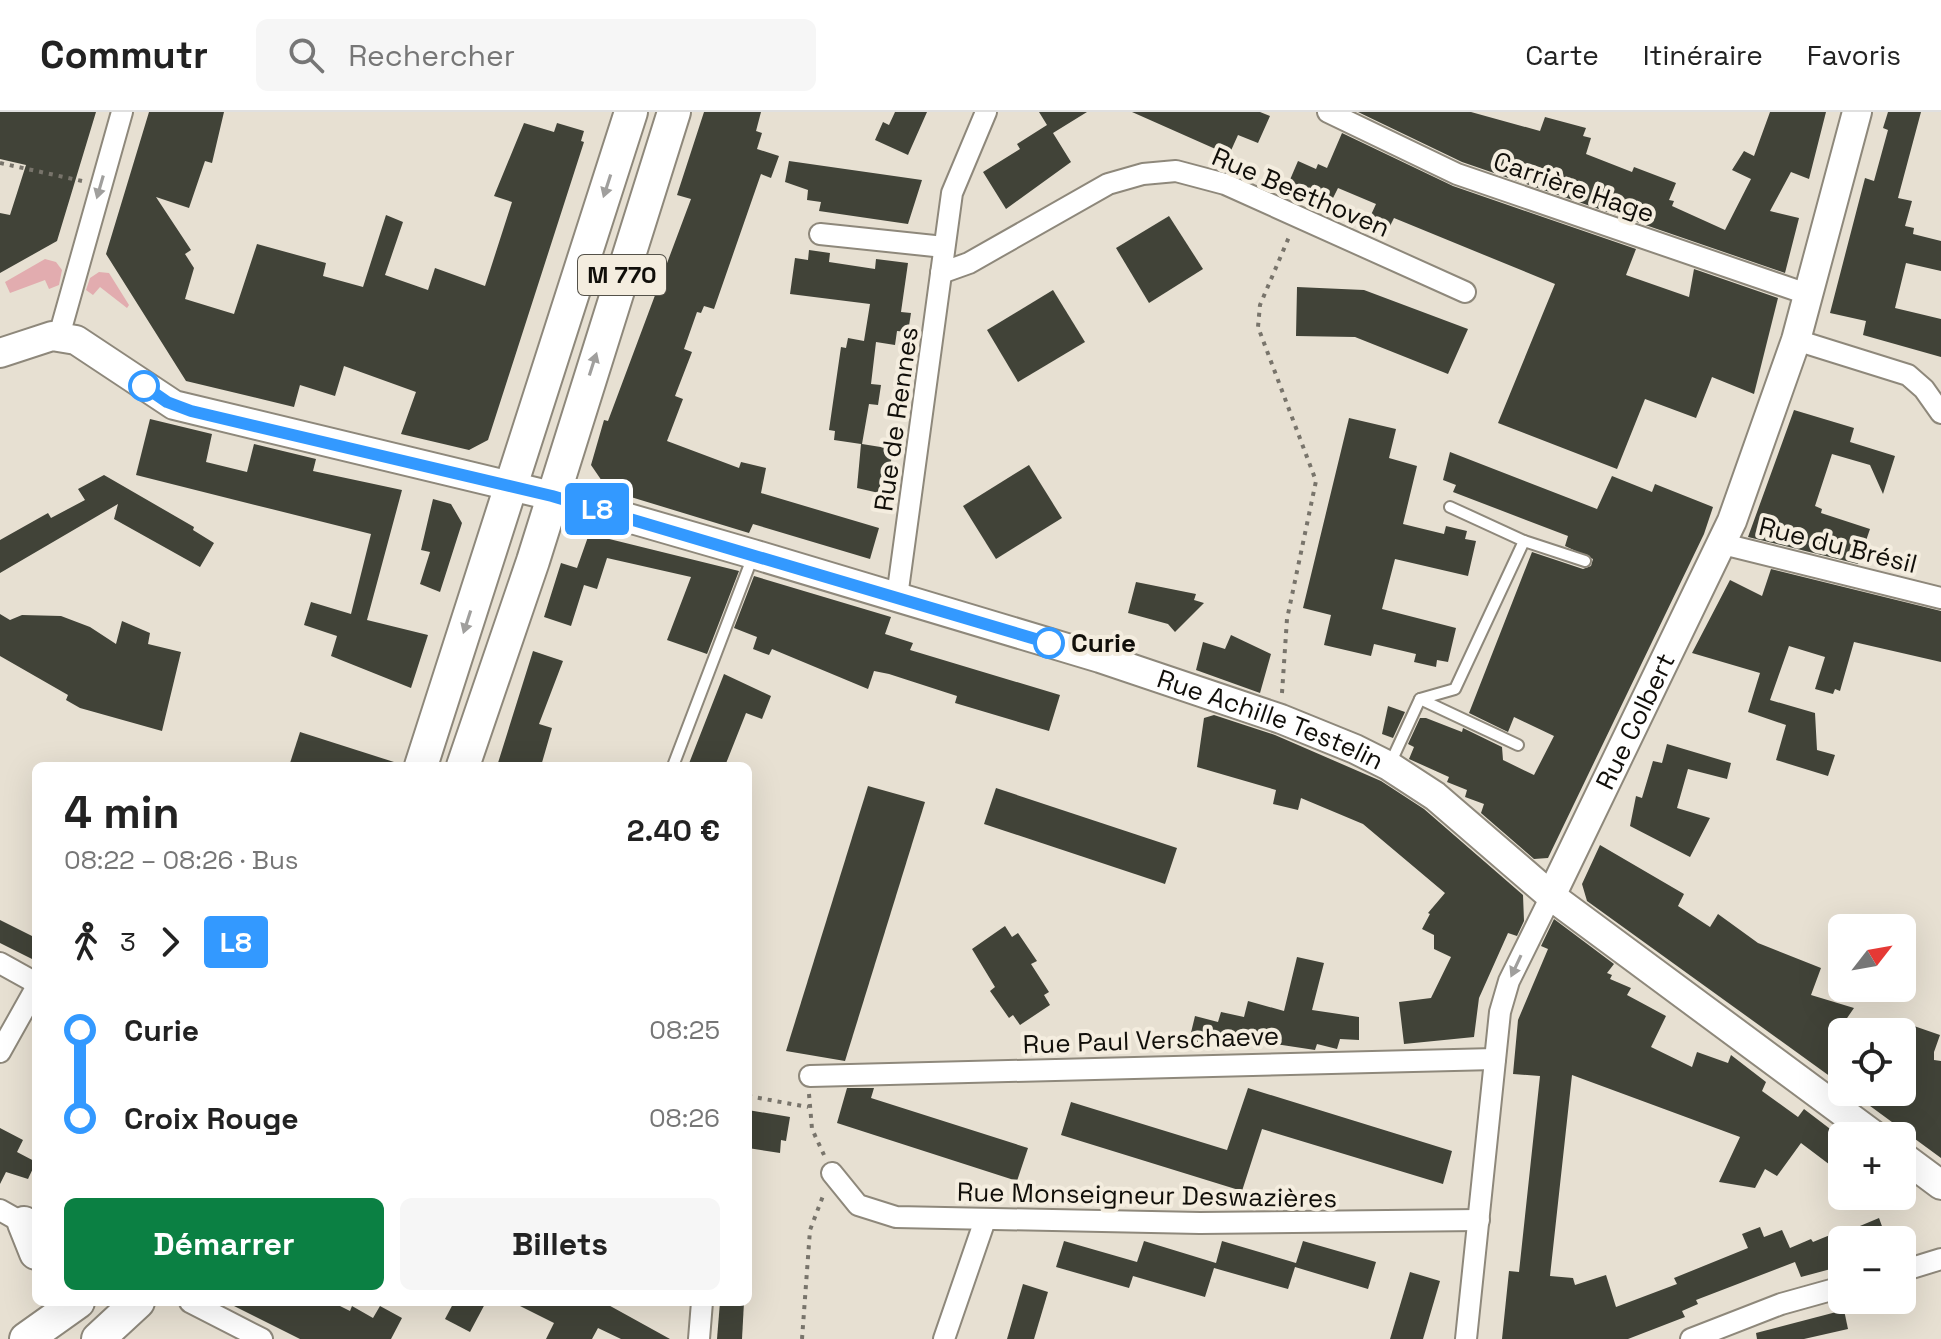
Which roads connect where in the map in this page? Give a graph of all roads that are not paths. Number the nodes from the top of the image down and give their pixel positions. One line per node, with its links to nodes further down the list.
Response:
1 (122, 112): 12 (street, one-way to 12)
2 (631, 112): 16 (main road, M 770, one-way to 16)
3 (674, 112): 17 (main road, M 770, one-way to 3)
4 (986, 112): 8 (street, Rue de Rennes)
5 (1328, 112): 11 (street, Carrière Hage)
6 (1857, 112): 11 (street, Rue Colbert)
7 (820, 234): 8 (street)
8 (944, 247): 9 (street, Rue de Rennes)
9 (941, 273): 10 (street, Rue Beethoven); 23 (street, Rue de Rennes)
10 (1465, 292)
11 (1810, 295): 13 (street, Rue Colbert)
12 (59, 336): 14 (street); 16 (street, Rue Achille Testelin)
13 (1796, 340): 15 (street); 20 (street, Rue Colbert)
14 (0, 353)
15 (1941, 413)
16 (509, 486): 17 (street, Rue Achille Testelin); 27 (main road, M 770, one-way to 27)
17 (552, 496): 21 (street, Rue Achille Testelin); 28 (main road, M 770)
18 (1450, 507): 19 (lane)
19 (1524, 541): 22 (lane); 25 (lane)
20 (1723, 544): 24 (street, Rue du Brésil); 31 (street, Rue Colbert)
21 (753, 554): 23 (street, Rue Achille Testelin); 29 (lane)
22 (1585, 561)
23 (897, 597): 30 (street, Rue Achille Testelin)
24 (1941, 598)
25 (1420, 699): 26 (lane); 30 (lane)
26 (1518, 745)
27 (422, 762)
28 (464, 762)
29 (675, 762)
30 (1389, 766): 31 (street, Rue Achille Testelin)
31 (1551, 896): 36 (street, Rue Colbert, one-way to 36); 38 (street, Rue Achille Testelin)
32 (0, 963): 33 (street)
33 (32, 983)
34 (32, 993): 35 (street)
35 (0, 1052)
36 (1495, 1059): 37 (street, Rue Paul Verschaeve); 43 (street, Rue Colbert)
37 (810, 1076)
38 (1856, 1122)
39 (1916, 1166): 41 (street)
40 (832, 1173): 42 (street, Rue Monseigneur Deswazières)
41 (1941, 1185)
42 (985, 1220): 43 (street, Rue Monseigneur Deswazières); 57 (street)
43 (1479, 1220): 58 (street, Rue Colbert)
44 (20, 1221): 45 (main road)
45 (32, 1245)
46 (1941, 1259): 47 (street)
47 (1916, 1267)
48 (1828, 1291): 59 (street)
49 (70, 1306): 53 (main road)
50 (134, 1306): 54 (main road)
51 (198, 1306): 55 (street)
52 (702, 1306): 56 (street)
53 (35, 1324)
54 (98, 1339)
55 (262, 1339)
56 (699, 1339)
57 (944, 1339)
58 (1466, 1339)
59 (1691, 1339)

